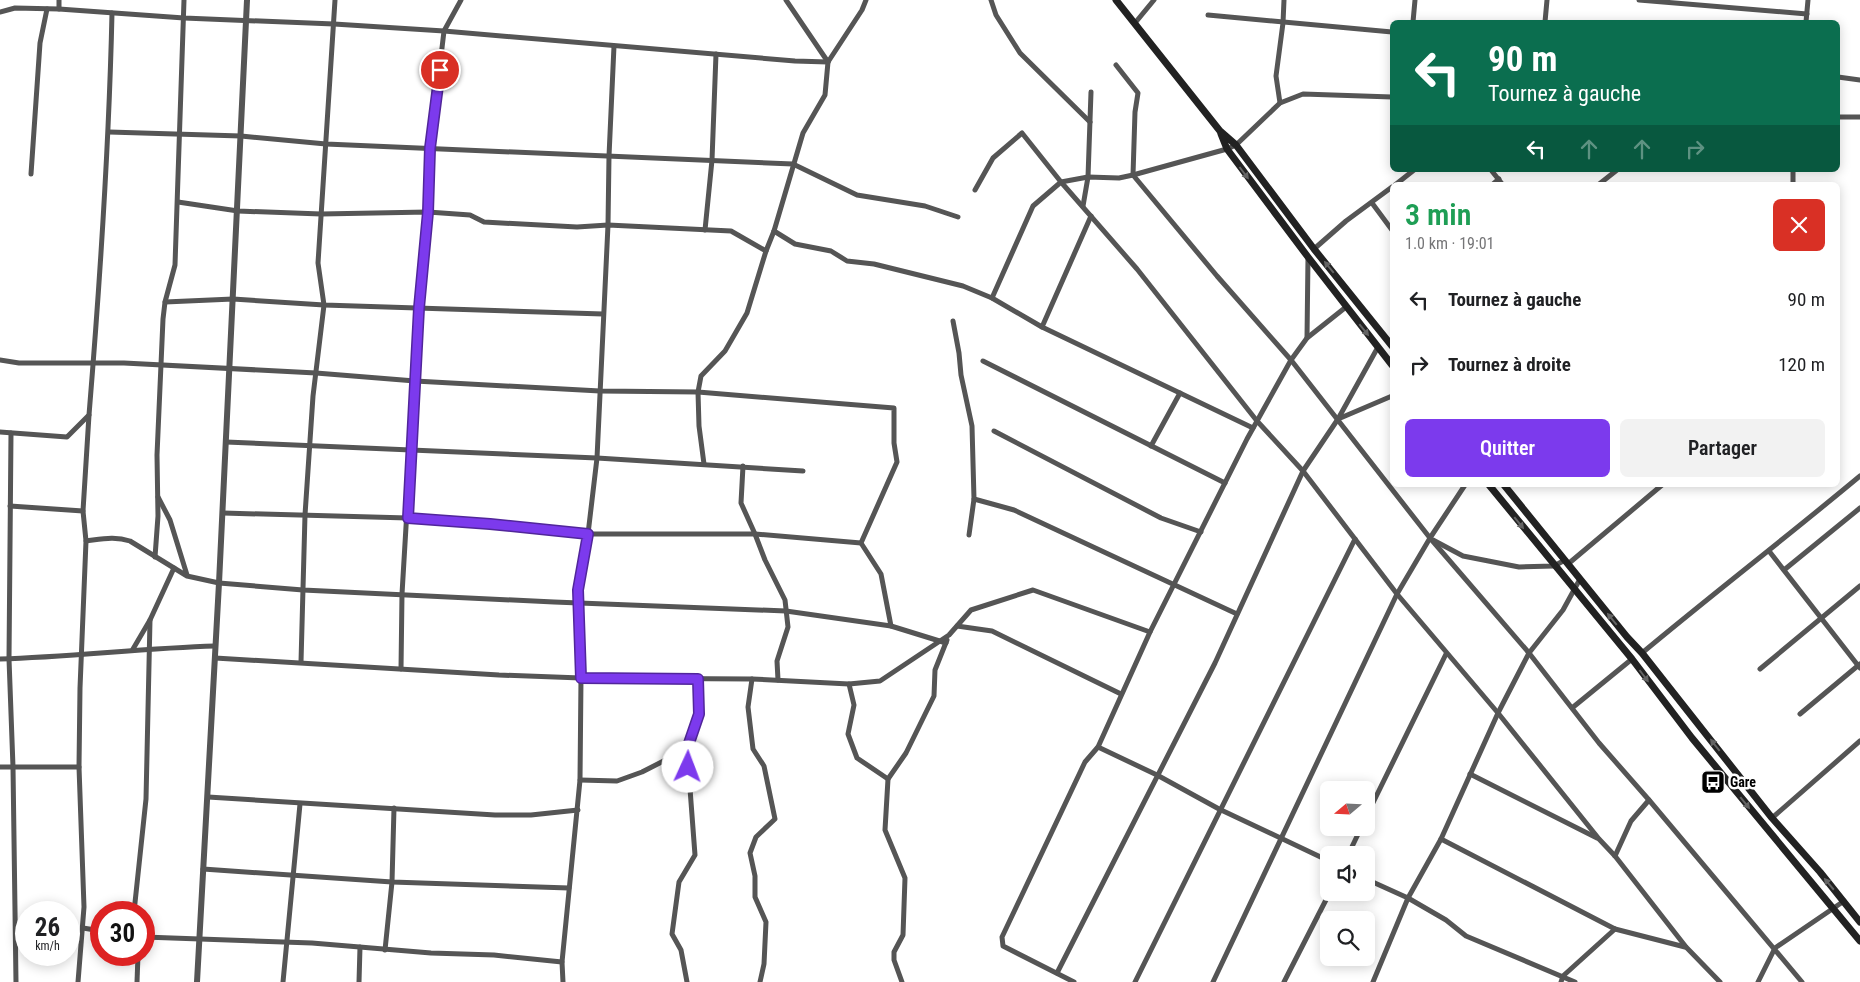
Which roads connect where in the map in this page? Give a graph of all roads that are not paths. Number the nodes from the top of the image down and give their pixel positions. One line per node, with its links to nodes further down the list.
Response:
1 (59, 0): 17 (street)
2 (184, 0): 22 (street)
3 (247, 0): 26 (street)
4 (335, 0): 29 (street)
5 (461, 0): 30 (street)
6 (786, 0): 34 (street)
7 (866, 0): 34 (street)
8 (991, 0): 43 (street)
9 (1116, 0): 27 (main road)
10 (1154, 0): 27 (street)
11 (1284, 0): 28 (street)
12 (1415, 0): 23 (street)
13 (1547, 0): 24 (street)
14 (1639, 0): 20 (street)
15 (1808, 0): 20 (street)
16 (47, 9): 17 (street); 18 (street); 58 (street)
17 (59, 9): 19 (street)
18 (0, 12)
19 (112, 13): 22 (street); 45 (street)
20 (1807, 14): 25 (street)
21 (1208, 15): 28 (street)
22 (184, 18): 26 (street); 46 (street)
23 (1414, 20)
24 (1545, 20)
25 (1806, 20)
26 (246, 21): 29 (street); 47 (street)
27 (1135, 23): 44 (main road)
28 (1283, 23): 31 (street); 40 (street)
29 (334, 24): 30 (street); 48 (street)
30 (444, 32): 32 (street); 50 (street)
31 (1390, 32)
32 (614, 46): 33 (street); 52 (street)
33 (716, 54): 34 (street); 53 (street)
34 (828, 62): 54 (street)
35 (1116, 65): 59 (street)
36 (1840, 78): 37 (street)
37 (1860, 80)
38 (1091, 92): 43 (street)
39 (1390, 97): 40 (street)
40 (1280, 103): 49 (street)
41 (1840, 117): 42 (street)
42 (1860, 117)
43 (1090, 122): 60 (street)
44 (1220, 131): 49 (main road); 51 (main road)
45 (109, 132): 46 (street); 99 (street)
46 (180, 133): 47 (street); 68 (street)
47 (241, 136): 48 (street); 71 (street)
48 (326, 144): 50 (street); 73 (street)
49 (1236, 145): 51 (street); 80 (main road)
50 (430, 148): 52 (street); 72 (street)
51 (1227, 149): 59 (street); 82 (main road, one-way to 82)
52 (609, 156): 53 (street); 76 (street)
53 (712, 160): 54 (street); 78 (street)
54 (793, 164): 74 (street); 79 (street)
55 (1412, 172): 63 (street)
56 (1493, 172): 61 (street)
57 (1614, 172): 65 (street)
58 (31, 174)
59 (1133, 175): 60 (street); 96 (street)
60 (1088, 177): 62 (street); 70 (street)
61 (1499, 180): 64 (street)
62 (1061, 182): 67 (street); 70 (street); 83 (street)
63 (1399, 182)
64 (1496, 182)
65 (1602, 182)
66 (1390, 189): 69 (street)
67 (975, 190)
68 (178, 202): 71 (street); 85 (street)
69 (1372, 203): 77 (street); 80 (street)
70 (1083, 206): 75 (street)
71 (238, 211): 73 (street); 84 (street)
72 (428, 212): 73 (street); 76 (street); 88 (street)
73 (321, 214): 86 (street)
74 (958, 216)
75 (1090, 216): 91 (street); 110 (street)
76 (608, 225): 78 (street); 89 (street)
77 (1390, 227)
78 (705, 230): 81 (street)
79 (774, 231): 81 (street); 83 (street)
80 (1314, 249): 93 (main road, one-way to 80)
81 (766, 251): 105 (street)
82 (1308, 257): 87 (main road); 92 (street)
83 (992, 298): 91 (street)
84 (233, 299): 85 (street); 86 (street); 101 (street)
85 (165, 302): 100 (street)
86 (324, 304): 88 (street); 102 (street)
87 (1346, 307): 92 (street); 94 (main road, one-way to 94)
88 (419, 308): 89 (street); 103 (street)
89 (603, 314): 104 (street)
90 (953, 321): 133 (street)
91 (1042, 327): 106 (street)
92 (1307, 338): 96 (street)
93 (1390, 344)
94 (1378, 347): 98 (main road); 109 (street)
95 (0, 360): 99 (street)
96 (1291, 360): 109 (street); 110 (street)
97 (983, 361): 117 (street)
98 (1390, 362)
99 (93, 363): 100 (street); 108 (street)
100 (161, 365): 101 (street); 132 (street)
101 (230, 369): 102 (street); 115 (street)
102 (316, 373): 103 (street); 116 (street)
103 (416, 381): 104 (street); 118 (street)
104 (600, 391): 105 (street); 119 (street)
105 (698, 392): 120 (street); 147 (street)
106 (1180, 393): 111 (street); 117 (street)
107 (1390, 397): 109 (street)
108 (89, 415): 114 (street); 136 (street)
109 (1338, 419): 123 (street); 126 (street)
110 (1257, 421): 111 (street); 123 (street)
111 (1253, 428): 125 (street)
112 (994, 431): 140 (street)
113 (0, 432): 114 (street)
114 (11, 433): 134 (street)
115 (226, 442): 116 (street); 137 (street)
116 (310, 446): 118 (street); 138 (street)
117 (1152, 446): 125 (street)
118 (411, 450): 119 (street); 139 (street)
119 (597, 458): 120 (street); 141 (street)
120 (704, 464): 121 (street)
121 (743, 466): 122 (street); 142 (street)
122 (804, 471)
123 (1302, 472): 145 (street); 165 (street)
124 (1860, 476): 148 (street)
125 (1225, 483): 140 (street)
126 (1390, 486)
127 (1391, 487): 144 (street)
128 (1464, 487): 144 (street)
129 (1491, 487): 151 (main road, one-way to 151)
130 (1506, 487): 150 (main road)
131 (1660, 487): 150 (street)
132 (157, 494): 149 (street); 154 (street)
133 (974, 499): 143 (street); 157 (street)
134 (10, 506): 136 (street); 181 (street)
135 (1860, 508): 153 (street)
136 (83, 511): 146 (street)
137 (223, 513): 138 (street); 156 (street)
138 (304, 515): 139 (street); 159 (street)
139 (408, 518): 141 (street); 161 (street)
140 (1200, 532): 157 (street)
141 (588, 534): 142 (street); 163 (street)
142 (756, 534): 147 (street); 164 (street)
143 (969, 535)
144 (1430, 538): 151 (street); 162 (street); 175 (street)
145 (1355, 539): 162 (street); 211 (street)
146 (86, 541): 149 (street); 178 (street)
147 (860, 543): 168 (street)
148 (1769, 551): 153 (street); 176 (street)
149 (155, 557): 152 (street)
150 (1566, 562): 151 (street); 155 (main road)
151 (1554, 566): 160 (main road)
152 (174, 568): 154 (street); 167 (street)
153 (1784, 570): 166 (street)
154 (187, 576): 156 (street)
155 (1580, 579): 160 (street); 176 (main road, one-way to 155)
156 (220, 583): 159 (street); 172 (street)
157 (1173, 584): 165 (street); 170 (street)
158 (1860, 586): 166 (street)
159 (303, 590): 161 (street); 183 (street)
160 (1573, 590): 175 (street); 182 (main road)
161 (402, 594): 163 (street); 185 (street)
162 (1397, 594): 177 (street); 215 (street)
163 (579, 603): 164 (street); 187 (street)
164 (786, 611): 168 (street); 190 (street)
165 (1237, 614): 203 (street)
166 (1821, 618): 184 (street); 186 (street)
167 (150, 620): 173 (street); 174 (street)
168 (891, 626): 171 (street)
169 (957, 626): 170 (street); 171 (street); 192 (street)
170 (1150, 632): 192 (street)
171 (944, 642): 191 (street); 204 (street)
172 (215, 646): 174 (street); 179 (street)
173 (132, 649): 174 (street); 178 (street)
174 (148, 649): 226 (street)
175 (1529, 653): 193 (street); 194 (street)
176 (1642, 653): 213 (main road, one-way to 176)
177 (1446, 654): 194 (street); 207 (street)
178 (81, 655): 181 (street); 200 (street)
179 (215, 658): 183 (street); 206 (street)
180 (0, 659): 181 (street)
181 (9, 659): 201 (street)
182 (1632, 659): 193 (street); 214 (main road, one-way to 214)
183 (301, 662): 185 (street)
184 (1860, 666): 195 (street)
185 (401, 669): 187 (street)
186 (1760, 669)
187 (581, 678): 188 (street); 205 (street)
188 (698, 679): 189 (street); 198 (street)
189 (752, 679): 190 (street); 254 (street)
190 (778, 680): 191 (street)
191 (849, 684): 204 (street)
192 (1121, 694): 197 (street)
193 (1572, 708): 208 (street)
194 (1498, 713): 202 (street); 217 (street)
195 (1800, 714)
196 (1860, 743): 213 (street)
197 (1098, 747): 203 (street); 244 (street)
198 (687, 749): 205 (street); 253 (street)
199 (0, 767): 201 (street)
200 (79, 767): 201 (street); 231 (street)
201 (13, 768): 246 (street)
202 (1470, 774): 216 (street); 217 (street)
203 (1157, 775): 211 (street); 244 (street)
204 (888, 779): 255 (street)
205 (580, 780): 212 (street)
206 (208, 797): 209 (street); 220 (street)
207 (1375, 799)
208 (1649, 800): 218 (street); 240 (street)
209 (300, 804): 210 (street); 221 (street)
210 (394, 808): 212 (street); 222 (street)
211 (1219, 809): 215 (street); 257 (street)
212 (578, 810): 224 (street)
213 (1772, 818): 214 (main road); 228 (main road, one-way to 213)
214 (1764, 826): 229 (main road)
215 (1281, 839): 219 (street); 258 (street)
216 (1441, 839): 225 (street); 233 (street)
217 (1599, 839): 218 (street)
218 (1614, 856): 239 (street)
219 (1320, 857)
220 (203, 868): 221 (street); 235 (street)
221 (292, 876): 222 (street); 237 (street)
222 (392, 882): 224 (street); 241 (street)
223 (1375, 883): 225 (street)
224 (570, 888): 242 (street)
225 (1408, 898): 245 (street); 260 (street)
226 (135, 901)
227 (1325, 901): 259 (street)
228 (1844, 901): 229 (street); 230 (main road)
229 (1834, 909): 236 (main road); 240 (street)
230 (1860, 922)
231 (83, 928): 232 (street); 247 (street)
232 (90, 929)
233 (1615, 929): 239 (street); 245 (street)
234 (155, 937): 235 (street)
235 (199, 939): 237 (street); 249 (street)
236 (1860, 941)
237 (286, 943): 238 (street); 250 (street)
238 (360, 947): 241 (street); 251 (street)
239 (1686, 947): 262 (street)
240 (1775, 948): 263 (street); 264 (street)
241 (385, 950): 242 (street)
242 (562, 962): 252 (street)
243 (138, 966): 248 (street)
244 (1056, 973): 256 (street)
245 (1562, 979): 261 (street)
246 (16, 982)
247 (78, 982)
248 (137, 982)
249 (197, 982)
250 (283, 982)
251 (359, 982)
252 (563, 982)
253 (687, 982)
254 (760, 982)
255 (902, 982)
256 (1074, 982)
257 (1134, 982)
258 (1213, 982)
259 (1284, 982)
260 (1373, 982)
261 (1575, 982)
262 (1720, 982)
263 (1758, 982)
264 (1802, 982)

